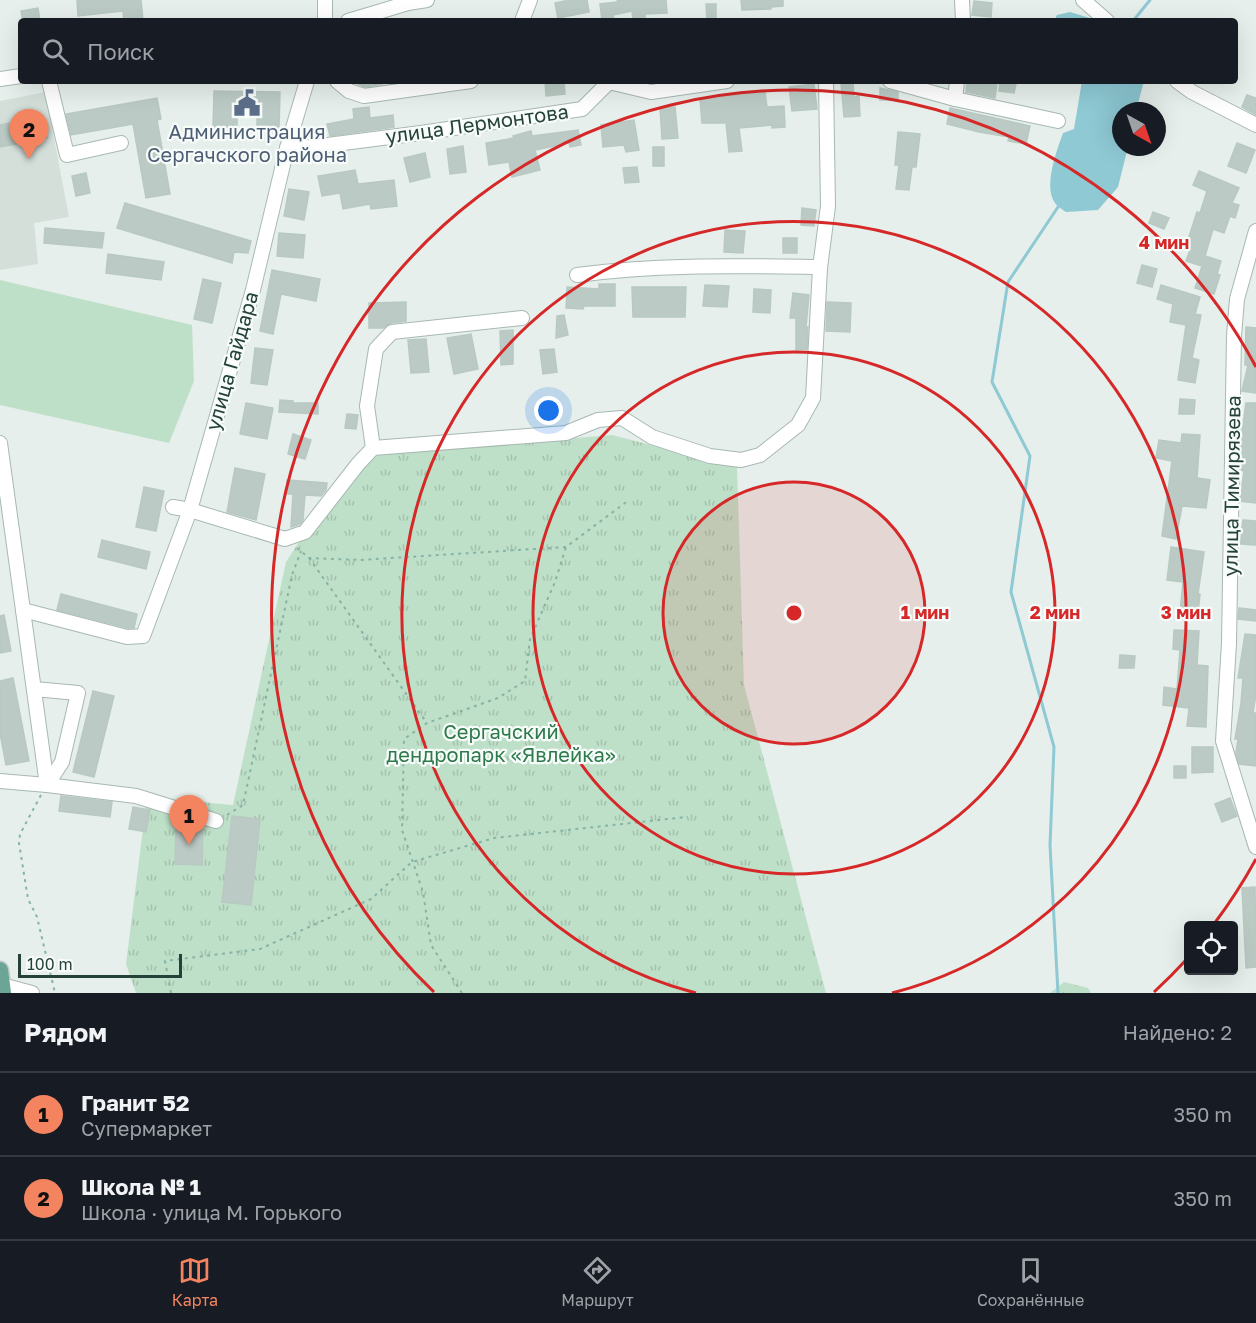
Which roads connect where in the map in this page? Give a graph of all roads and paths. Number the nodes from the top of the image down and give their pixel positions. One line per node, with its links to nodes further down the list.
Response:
1 (325, 0): 6 (street)
2 (426, 0): 7 (street)
3 (530, 0): 8 (street)
4 (962, 0): 9 (street)
5 (1083, 0): 10 (street)
6 (325, 18)
7 (358, 18)
8 (523, 18)
9 (963, 18)
10 (1104, 18)
11 (18, 76): 12 (street)
12 (0, 79)
13 (51, 84): 27 (street)
14 (306, 84): 28 (street, улица Гайдара)
15 (341, 84): 16 (street)
16 (450, 84)
17 (607, 84): 28 (street, улица Лермонтова)
18 (617, 84): 19 (street, улица Лермонтова)
19 (706, 84)
20 (826, 84): 30 (street)
21 (901, 84): 24 (street)
22 (957, 84): 24 (street)
23 (1181, 84): 26 (street)
24 (955, 99): 25 (street)
25 (1058, 121)
26 (1256, 125)
27 (121, 143)
28 (287, 148): 37 (street, улица Гайдара)
29 (1256, 231): 49 (street, улица Тимирязева)
30 (820, 267): 31 (street); 34 (street)
31 (577, 275)
32 (522, 318): 34 (street)
33 (0, 443): 42 (street)
34 (373, 448): 38 (street)
35 (629, 500): 39 (path)
36 (173, 507): 37 (street)
37 (190, 510): 38 (street); 42 (street, улица Гайдара)
38 (285, 539): 40 (path)
39 (566, 547): 41 (path); 44 (path)
40 (301, 551): 41 (path); 48 (path)
41 (309, 558): 44 (path)
42 (23, 610): 43 (street)
43 (34, 689): 46 (street); 46 (street)
44 (427, 723): 50 (path)
45 (0, 781): 46 (street)
46 (47, 785): 48 (street); 53 (path)
47 (686, 817): 50 (path)
48 (216, 821)
49 (1256, 847)
50 (412, 862): 54 (path); 55 (path)
51 (2, 983): 52 (street)
52 (32, 993)
53 (55, 993)
54 (171, 993)
55 (462, 993)

